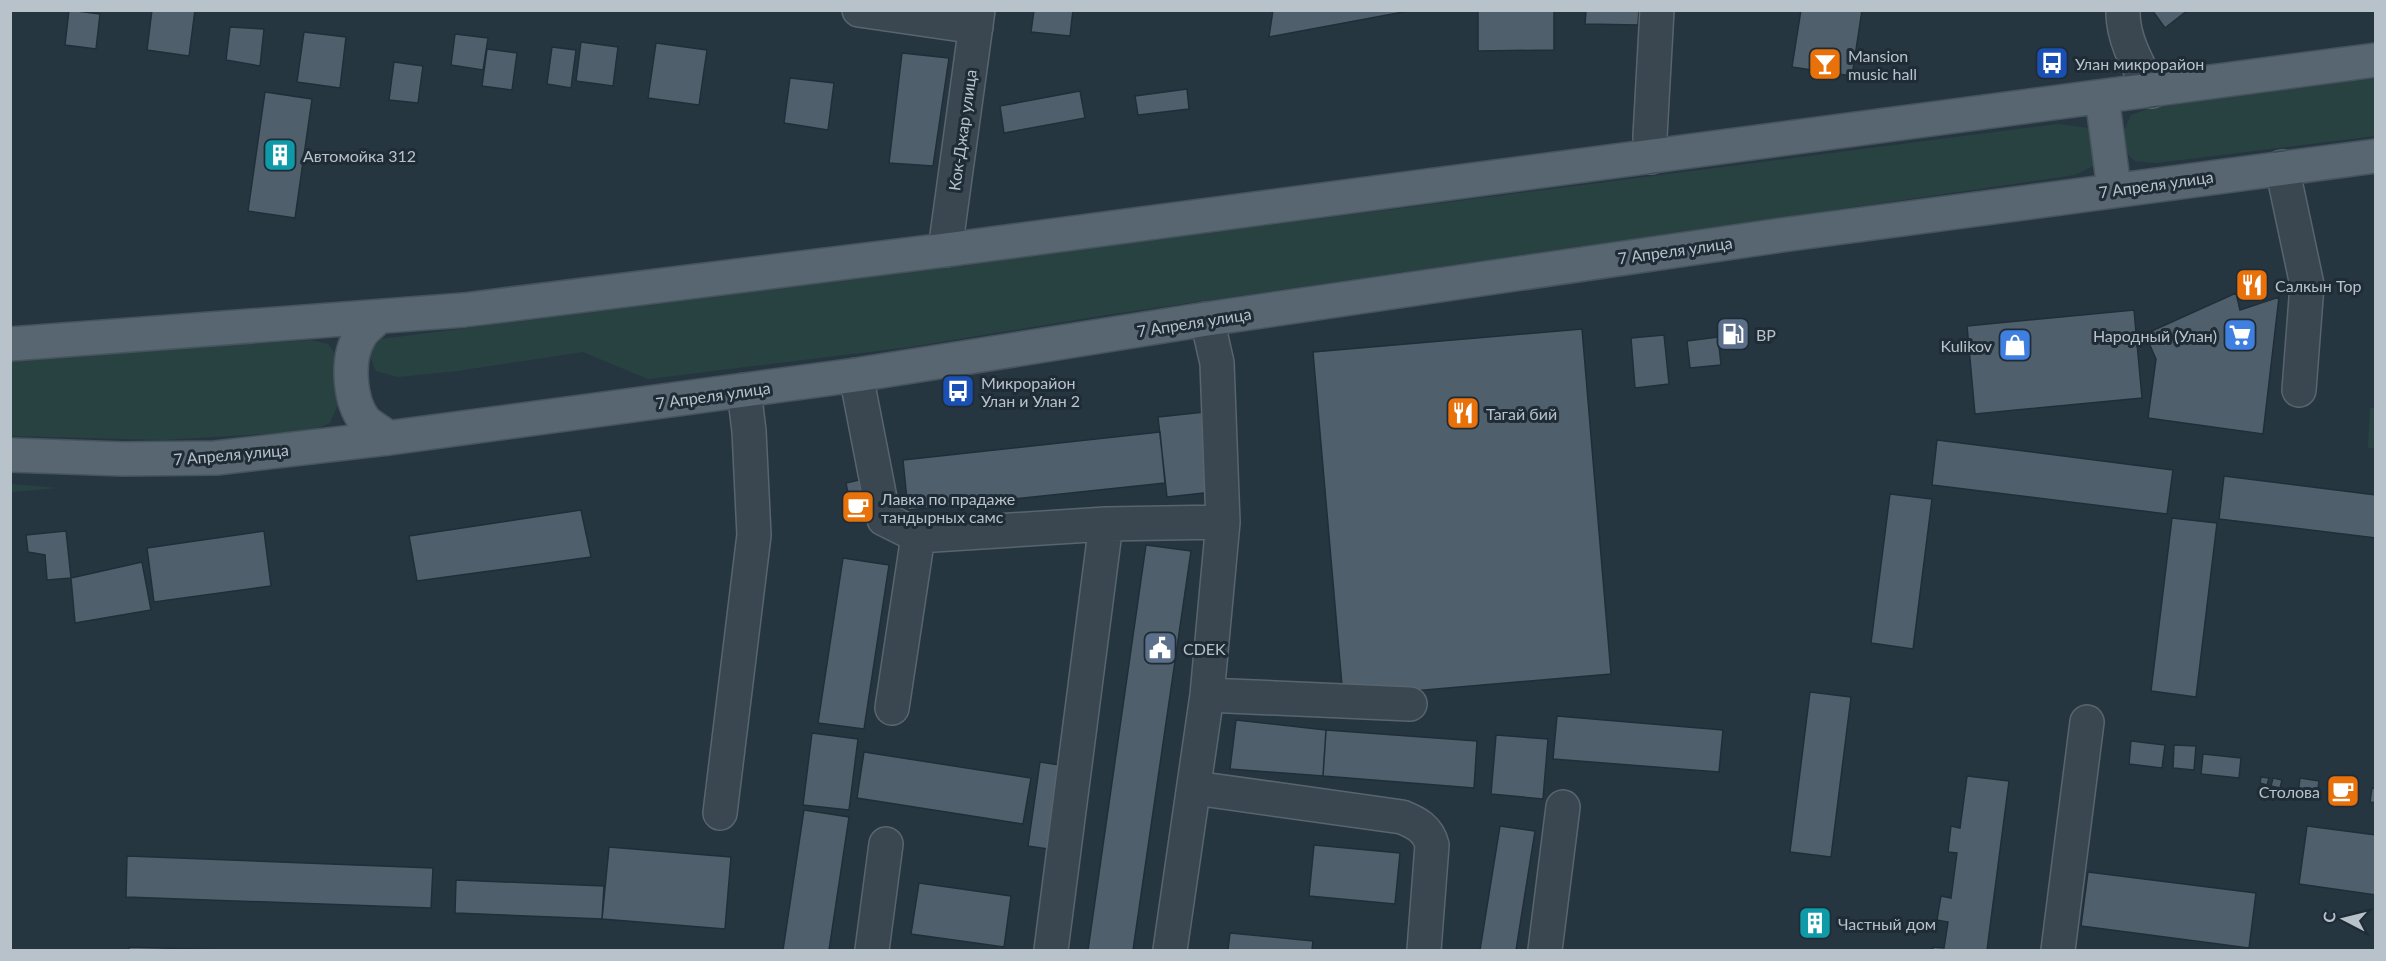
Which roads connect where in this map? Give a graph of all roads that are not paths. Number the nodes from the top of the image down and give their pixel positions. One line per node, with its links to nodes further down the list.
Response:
1 (859, 10): 4 (street)
2 (1657, 10): 9 (street)
3 (2123, 10): 6 (street)
4 (977, 19): 12 (street, Кок-Джар улица)
5 (2376, 60): 6 (main road)
6 (2152, 92): 7 (main road)
7 (2102, 97): 9 (main road); 11 (main road)
8 (2376, 156): 10 (main road, 7 Апреля улица)
9 (1651, 157): 12 (main road)
10 (2282, 167): 11 (main road, 7 Апреля улица); 18 (street)
11 (2114, 189): 14 (main road, 7 Апреля улица)
12 (945, 250): 13 (main road)
13 (376, 319): 15 (main road); 19 (main road)
14 (1208, 319): 16 (main road, 7 Апреля улица); 21 (street)
15 (10, 344)
16 (856, 375): 17 (main road, 7 Апреля улица); 23 (street)
17 (744, 390): 19 (main road, 7 Апреля улица); 30 (street)
18 (2299, 390)
19 (388, 438): 20 (main road, 7 Апреля улица)
20 (10, 454)
21 (1223, 522): 22 (street); 24 (street)
22 (1106, 524): 23 (street); 33 (street)
23 (918, 536): 26 (street)
24 (1207, 695): 25 (street); 28 (street)
25 (1410, 704)
26 (892, 708)
27 (2087, 722): 37 (street)
28 (1195, 788): 34 (street); 35 (street)
29 (1563, 807): 36 (street)
30 (720, 813)
31 (886, 844): 32 (street)
32 (872, 951)
33 (1051, 951)
34 (1170, 951)
35 (1424, 951)
36 (1545, 951)
37 (2058, 951)

